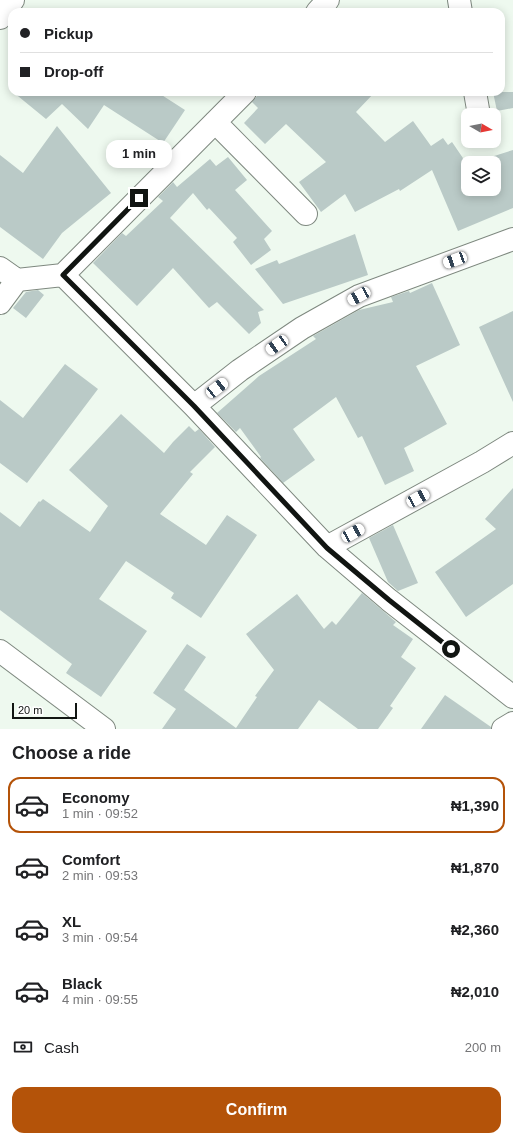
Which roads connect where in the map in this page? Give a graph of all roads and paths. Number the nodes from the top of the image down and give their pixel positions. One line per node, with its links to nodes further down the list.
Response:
1 (13, 0): 4 (street)
2 (328, 0): 3 (street)
3 (321, 8)
4 (0, 18)
5 (241, 96): 8 (street)
6 (476, 96): 7 (street)
7 (478, 108)
8 (215, 122): 9 (street); 12 (street)
9 (306, 214)
10 (513, 239): 14 (street)
11 (8, 274): 12 (street); 13 (street)
12 (63, 275): 14 (street)
13 (0, 303)
14 (194, 406): 16 (street)
15 (513, 443): 16 (street)
16 (327, 548): 18 (street)
17 (0, 650): 20 (street)
18 (513, 697)
19 (513, 723): 21 (street)
20 (104, 729)
21 (503, 729)

